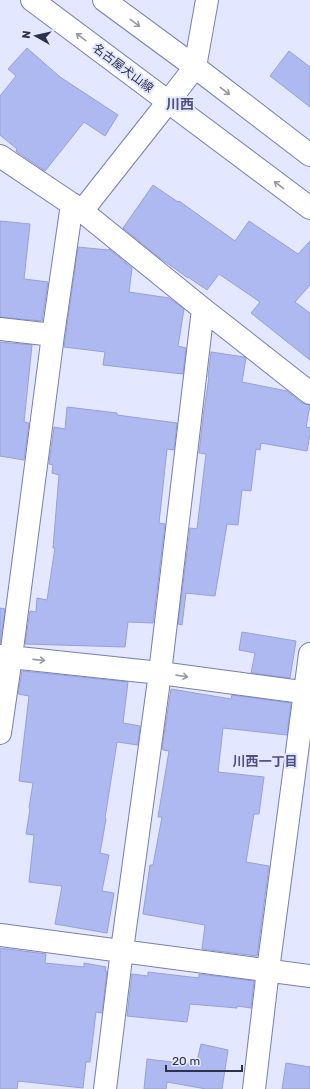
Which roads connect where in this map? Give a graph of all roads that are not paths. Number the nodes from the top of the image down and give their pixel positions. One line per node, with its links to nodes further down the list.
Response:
1 (32, 0): 5 (street, 名古屋犬山線, one-way to 1)
2 (104, 0): 4 (street, one-way to 4)
3 (207, 0): 4 (street)
4 (194, 67): 5 (street); 6 (street, one-way to 6)
5 (168, 102): 8 (street); 9 (street, 名古屋犬山線, one-way to 5)
6 (310, 155)
7 (0, 156): 8 (street)
8 (77, 207): 10 (street); 12 (street)
9 (310, 208)
10 (203, 309): 13 (street); 16 (street)
11 (0, 329): 12 (street)
12 (53, 335): 15 (street)
13 (310, 392)
14 (310, 654): 17 (street)
15 (5, 657): 16 (street, one-way to 16); 18 (street)
16 (160, 673): 17 (street, one-way to 17); 20 (street)
17 (307, 693): 21 (street)
18 (0, 733)
19 (0, 935): 20 (street)
20 (122, 950): 21 (street); 23 (street)
21 (268, 970): 22 (street); 24 (street)
22 (310, 976)
23 (105, 1089)
24 (254, 1089)

